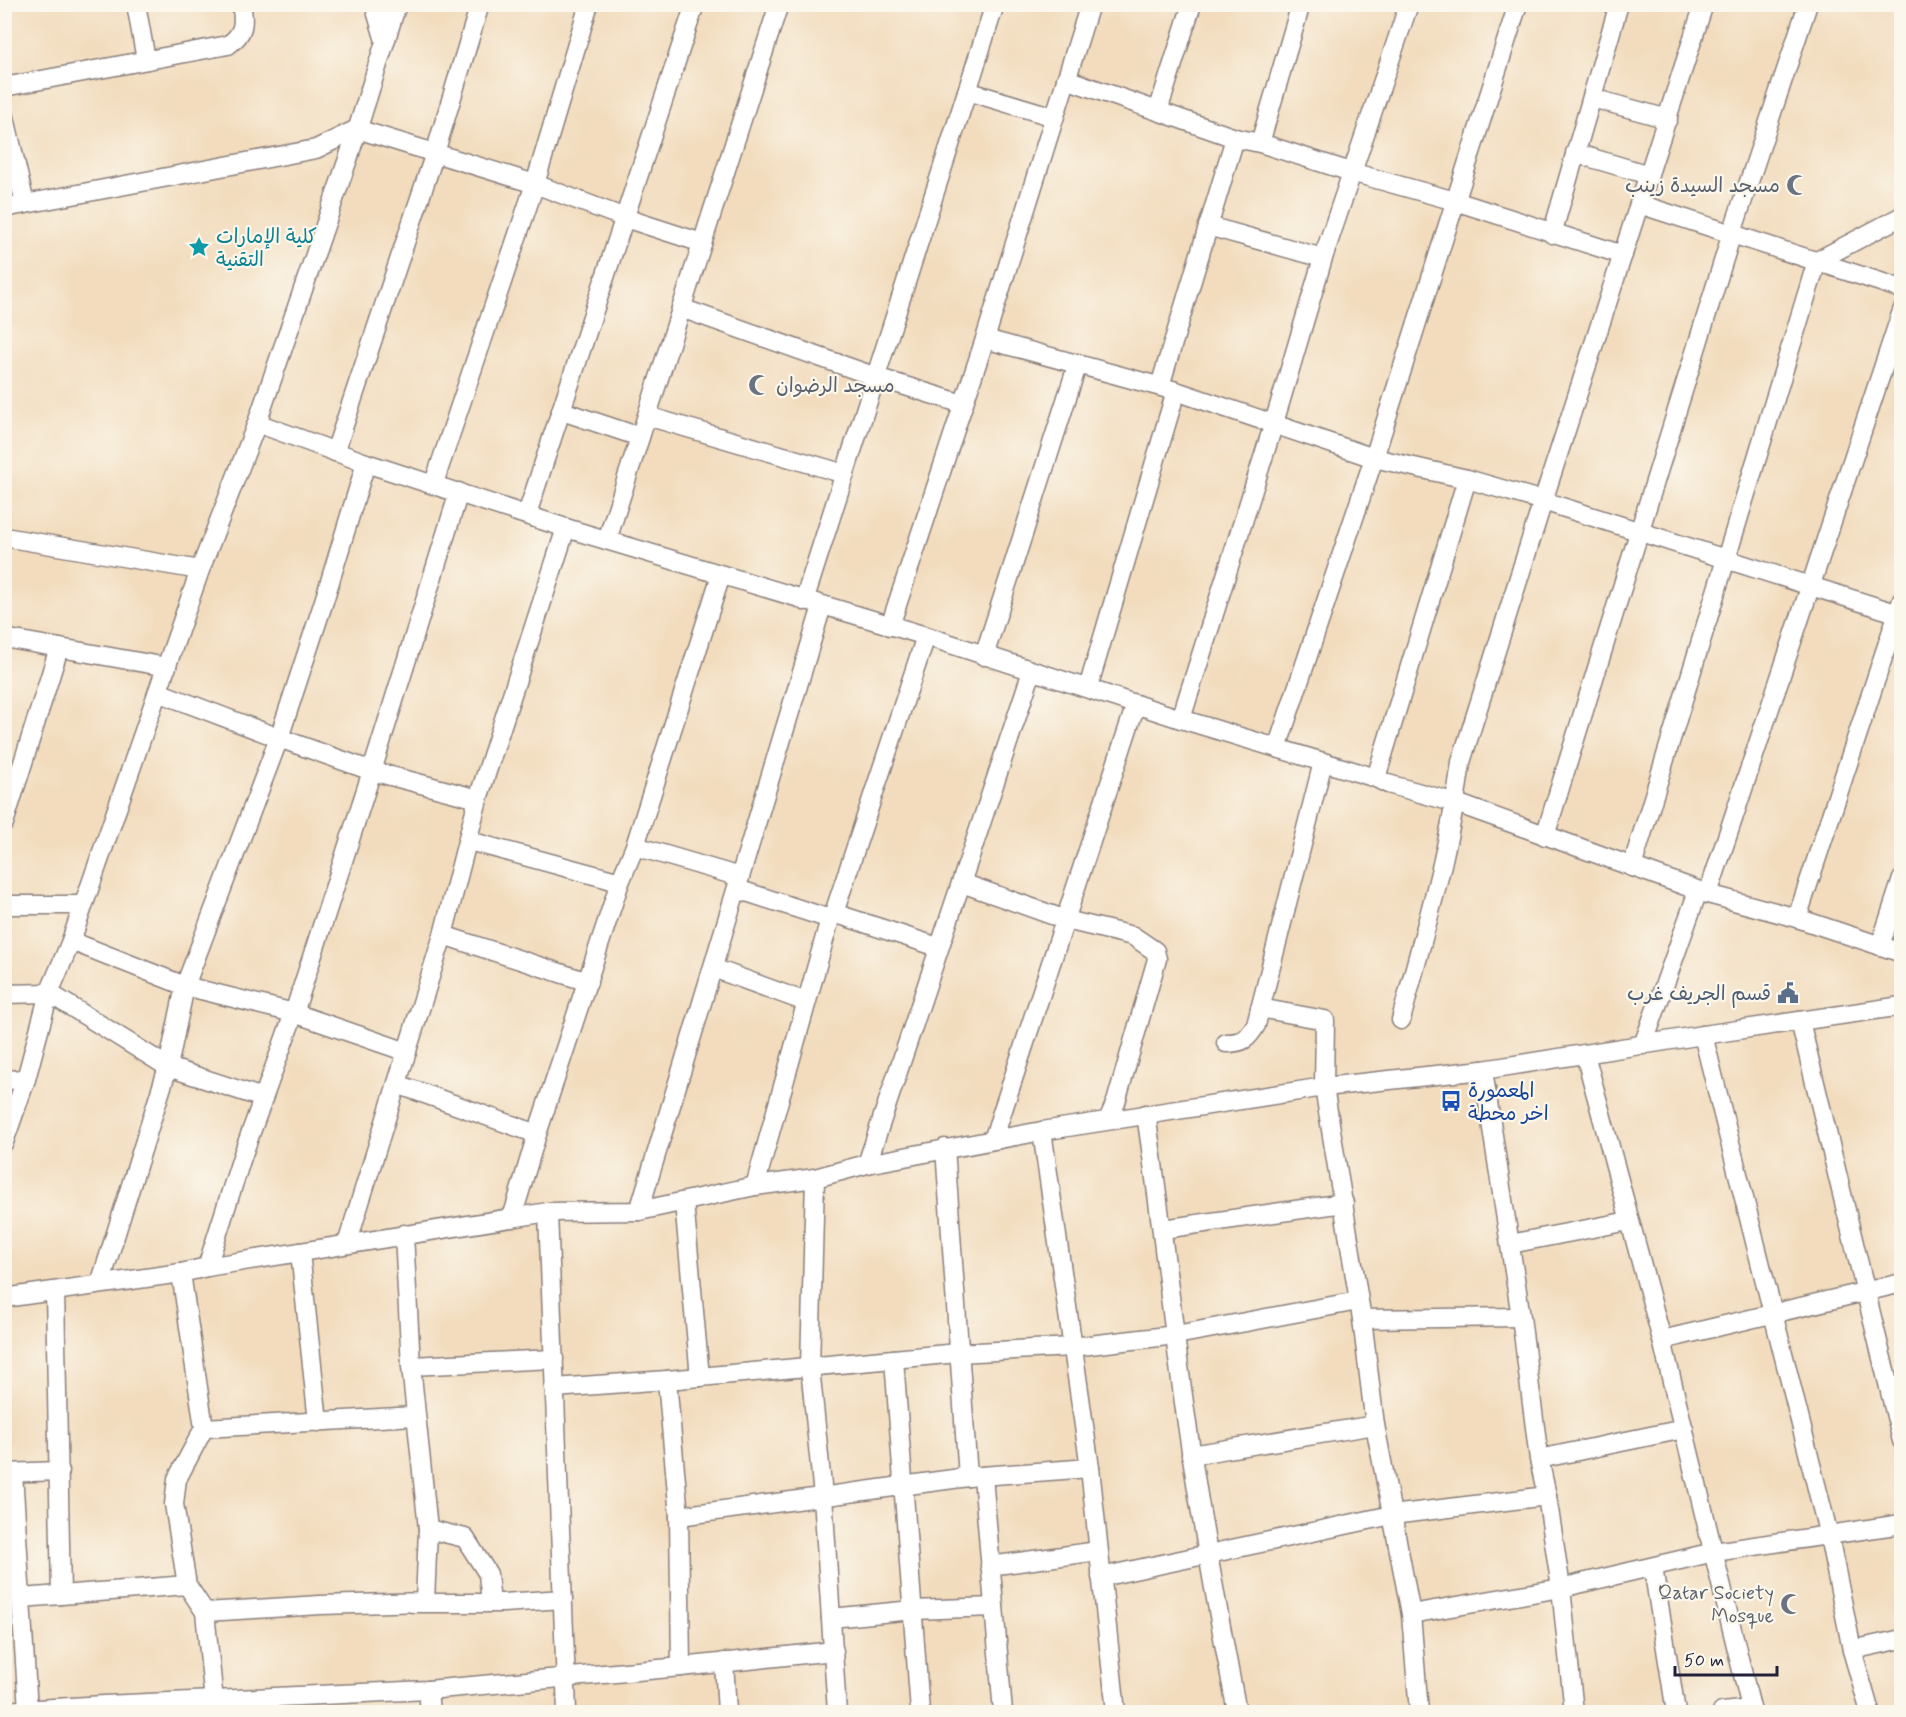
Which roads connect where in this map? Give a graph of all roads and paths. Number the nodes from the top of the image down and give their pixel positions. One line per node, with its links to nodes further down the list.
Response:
1 (136, 4): 19 (street)
2 (241, 4): 19 (street)
3 (374, 4): 18 (street)
4 (397, 4): 18 (street)
5 (480, 4): 31 (street)
6 (589, 4): 35 (street)
7 (695, 4): 41 (street)
8 (779, 4): 45 (street)
9 (995, 4): 22 (street)
10 (1090, 4): 20 (street)
11 (1192, 4): 24 (street)
12 (1302, 4): 30 (street)
13 (1409, 4): 33 (street)
14 (1518, 4): 36 (street)
15 (1619, 4): 23 (street)
16 (1704, 4): 27 (street)
17 (1808, 4): 43 (street)
18 (385, 41): 28 (street)
19 (146, 60): 21 (street)
20 (1066, 79): 24 (street); 26 (street)
21 (4, 87)
22 (967, 91): 26 (street); 54 (street)
23 (1592, 98): 27 (street); 32 (street)
24 (1158, 111): 29 (street)
25 (4, 113): 37 (street)
26 (1054, 117): 52 (street)
27 (1668, 119): 34 (street)
28 (357, 129): 31 (street); 37 (street); 59 (street)
29 (1235, 138): 30 (street); 42 (street)
30 (1260, 143): 33 (street)
31 (435, 153): 35 (street); 62 (street)
32 (1575, 153): 34 (street); 44 (street)
33 (1351, 172): 36 (street); 47 (street)
34 (1649, 175): 38 (street)
35 (535, 184): 41 (street); 67 (street)
36 (1455, 201): 44 (street); 63 (street)
37 (25, 204): 39 (street)
38 (1639, 204): 43 (street); 46 (street)
39 (4, 208)
40 (1902, 216): 48 (street)
41 (625, 218): 45 (street); 57 (street)
42 (1208, 226): 47 (street); 55 (street)
43 (1732, 233): 48 (street); 72 (street)
44 (1552, 234): 46 (street)
45 (702, 243): 50 (street)
46 (1623, 255): 69 (street)
47 (1323, 258): 60 (street)
48 (1817, 261): 49 (street); 75 (street)
49 (1902, 289)
50 (681, 308): 54 (street); 58 (street)
51 (1902, 310): 78 (street)
52 (985, 339): 53 (street); 56 (street)
53 (1078, 363): 55 (street); 86 (street)
54 (876, 377): 56 (street); 65 (street)
55 (1168, 388): 60 (street); 89 (street)
56 (963, 404): 82 (street)
57 (562, 411): 61 (street); 70 (street)
58 (647, 416): 61 (street); 65 (street)
59 (257, 423): 62 (street); 76 (street)
60 (1274, 423): 63 (street); 92 (street)
61 (640, 436): 74 (street)
62 (335, 452): 64 (street)
63 (1374, 458): 66 (street); 94 (street)
64 (366, 463): 67 (street); 93 (street)
65 (845, 474): 79 (street)
66 (1467, 479): 69 (street); 97 (street)
67 (434, 483): 68 (street)
68 (459, 492): 70 (street); 96 (street)
69 (1543, 501): 72 (street); 99 (street)
70 (527, 514): 71 (street)
71 (566, 528): 74 (street); 98 (street)
72 (1640, 532): 75 (street); 101 (street)
73 (4, 537): 76 (street)
74 (607, 540): 77 (street)
75 (1726, 559): 78 (street); 104 (street)
76 (200, 570): 87 (street)
77 (721, 575): 79 (street); 103 (street)
78 (1809, 586): 81 (street); 109 (street)
79 (804, 601): 80 (street)
80 (822, 606): 82 (street); 107 (street)
81 (1900, 610): 113 (street)
82 (890, 626): 83 (street)
83 (926, 636): 86 (street); 112 (street)
84 (4, 638): 85 (street)
85 (59, 648): 87 (street); 100 (street)
86 (984, 656): 88 (street)
87 (167, 667): 90 (street)
88 (1032, 671): 89 (street); 108 (street)
89 (1088, 688): 91 (street)
90 (158, 692): 93 (street); 111 (street)
91 (1136, 704): 92 (street); 114 (street)
92 (1181, 719): 94 (street)
93 (279, 738): 96 (street); 122 (street)
94 (1277, 748): 95 (street)
95 (1323, 762): 97 (street); 127 (street)
96 (372, 771): 98 (street); 128 (street)
97 (1376, 778): 99 (street)
98 (478, 799): 102 (street)
99 (1456, 803): 101 (street); 129 (street)
100 (5, 822)
101 (1545, 836): 104 (street)
102 (468, 841): 106 (street); 115 (street)
103 (635, 846): 106 (street); 107 (street)
104 (1632, 867): 109 (street)
105 (1902, 879): 117 (street)
106 (620, 882): 121 (street)
107 (739, 883): 112 (street); 120 (street)
108 (962, 883): 114 (street); 118 (street)
109 (1703, 893): 113 (street); 133 (street)
110 (4, 905): 111 (street)
111 (82, 906): 116 (street)
112 (832, 916): 118 (street); 125 (street)
113 (1797, 918): 117 (street)
114 (1066, 920): 144 (street); 147 (street)
115 (443, 935): 121 (street); 134 (street)
116 (71, 941): 122 (street); 123 (street)
117 (1880, 946): 119 (street)
118 (938, 947): 150 (street)
119 (1902, 953)
120 (713, 968): 125 (street); 155 (street)
121 (588, 982): 146 (street)
122 (185, 986): 128 (street); 136 (street)
123 (49, 993): 124 (street); 136 (street); 138 (street)
124 (4, 994)
125 (806, 1002): 152 (street)
126 (1902, 1006): 130 (street)
127 (1260, 1008): 132 (street); 141 (street)
128 (294, 1013): 134 (street); 142 (street)
129 (1401, 1020)
130 (1800, 1021): 131 (street); 169 (street)
131 (1703, 1035): 133 (street); 172 (street)
132 (1226, 1043)
133 (1643, 1045): 135 (street)
134 (407, 1052): 140 (street)
135 (1585, 1054): 137 (street); 158 (street)
136 (168, 1067): 142 (street); 167 (street)
137 (1483, 1070): 141 (street); 162 (street)
138 (26, 1079): 139 (street); 148 (street)
139 (4, 1080)
140 (397, 1084): 146 (street); 161 (street)
141 (1323, 1087): 143 (street); 154 (street)
142 (263, 1098): 164 (street)
143 (1146, 1114): 144 (street); 159 (street)
144 (1108, 1120): 145 (street)
145 (1042, 1131): 147 (street); 176 (street)
146 (537, 1134): 157 (street)
147 (993, 1140): 149 (street)
148 (4, 1142)
149 (945, 1148): 150 (street); 177 (street)
150 (867, 1164): 151 (street)
151 (815, 1178): 152 (street); 181 (street)
152 (755, 1186): 153 (street)
153 (684, 1202): 155 (street); 182 (street)
154 (1344, 1203): 159 (street); 171 (street)
155 (639, 1211): 156 (street)
156 (548, 1212): 157 (street); 178 (street)
157 (512, 1218): 160 (street)
158 (1629, 1221): 162 (street); 175 (street)
159 (1163, 1229): 174 (street)
160 (404, 1234): 161 (street); 180 (street)
161 (347, 1244): 163 (street)
162 (1510, 1244): 173 (street)
163 (300, 1252): 164 (street); 186 (street)
164 (207, 1267): 165 (street)
165 (181, 1273): 167 (street); 188 (street)
166 (1902, 1283): 169 (street)
167 (100, 1284): 168 (street)
168 (55, 1291): 170 (street); 194 (street)
169 (1866, 1292): 172 (street); 190 (street)
170 (4, 1298)
171 (1360, 1310): 173 (street); 174 (street); 187 (street)
172 (1772, 1313): 175 (street); 204 (street)
173 (1521, 1317): 192 (street)
174 (1176, 1335): 176 (street); 191 (street)
175 (1662, 1340): 189 (street)
176 (1072, 1347): 177 (street); 193 (street)
177 (958, 1353): 179 (street); 196 (street)
178 (554, 1359): 180 (street); 184 (street)
179 (894, 1359): 181 (street); 197 (street)
180 (411, 1366): 185 (street)
181 (810, 1367): 182 (street); 198 (street)
182 (700, 1377): 183 (street)
183 (667, 1380): 184 (street); 201 (street)
184 (554, 1388): 215 (street)
185 (415, 1416): 186 (street); 203 (street)
186 (318, 1422): 188 (street)
187 (1375, 1425): 191 (street); 200 (street)
188 (204, 1428): 211 (street)
189 (1684, 1429): 192 (street); 206 (street)
190 (1902, 1440)
191 (1191, 1455): 207 (street)
192 (1539, 1459): 199 (street)
193 (1090, 1468): 196 (street); 205 (street)
194 (60, 1471): 195 (street); 213 (street)
195 (9, 1473): 214 (street)
196 (976, 1477): 197 (street); 208 (street)
197 (903, 1487): 198 (street); 219 (street)
198 (823, 1496): 201 (street); 222 (street)
199 (1547, 1496): 200 (street); 212 (street)
200 (1392, 1515): 207 (street); 221 (street)
201 (679, 1516): 227 (street)
202 (1902, 1524): 204 (street)
203 (428, 1529): 216 (street); 217 (street)
204 (1829, 1536): 206 (street); 224 (street)
205 (1098, 1551): 208 (street); 210 (street)
206 (1714, 1552): 209 (street); 234 (street)
207 (1208, 1554): 210 (street); 242 (street)
208 (990, 1566): 218 (street)
209 (1653, 1567): 212 (street); 245 (street)
210 (1101, 1577): 241 (street)
211 (187, 1585): 213 (street); 220 (street)
212 (1562, 1588): 221 (street); 244 (street)
213 (61, 1595): 214 (street)
214 (21, 1598): 231 (street)
215 (563, 1599): 217 (street); 228 (street)
216 (426, 1602): 217 (street); 220 (street)
217 (491, 1604)
218 (994, 1607): 219 (street); 240 (street)
219 (913, 1610): 222 (street); 239 (street)
220 (205, 1612): 230 (street)
221 (1411, 1614): 243 (street)
222 (831, 1618): 225 (street)
223 (1902, 1639): 224 (street)
224 (1852, 1650): 247 (street)
225 (834, 1651): 226 (street); 238 (street)
226 (724, 1662): 227 (street); 237 (street)
227 (681, 1667): 228 (street)
228 (565, 1679): 229 (street); 236 (street)
229 (428, 1690): 230 (street); 235 (street)
230 (215, 1706): 232 (street)
231 (28, 1710): 232 (street); 233 (street)
232 (72, 1710)
233 (4, 1711)
234 (1752, 1711): 246 (street)
235 (430, 1713)
236 (567, 1713)
237 (727, 1713)
238 (837, 1713)
239 (920, 1713)
240 (1004, 1713)
241 (1116, 1713)
242 (1237, 1713)
243 (1419, 1713)
244 (1575, 1713)
245 (1676, 1713)
246 (1722, 1713)
247 (1870, 1713)

